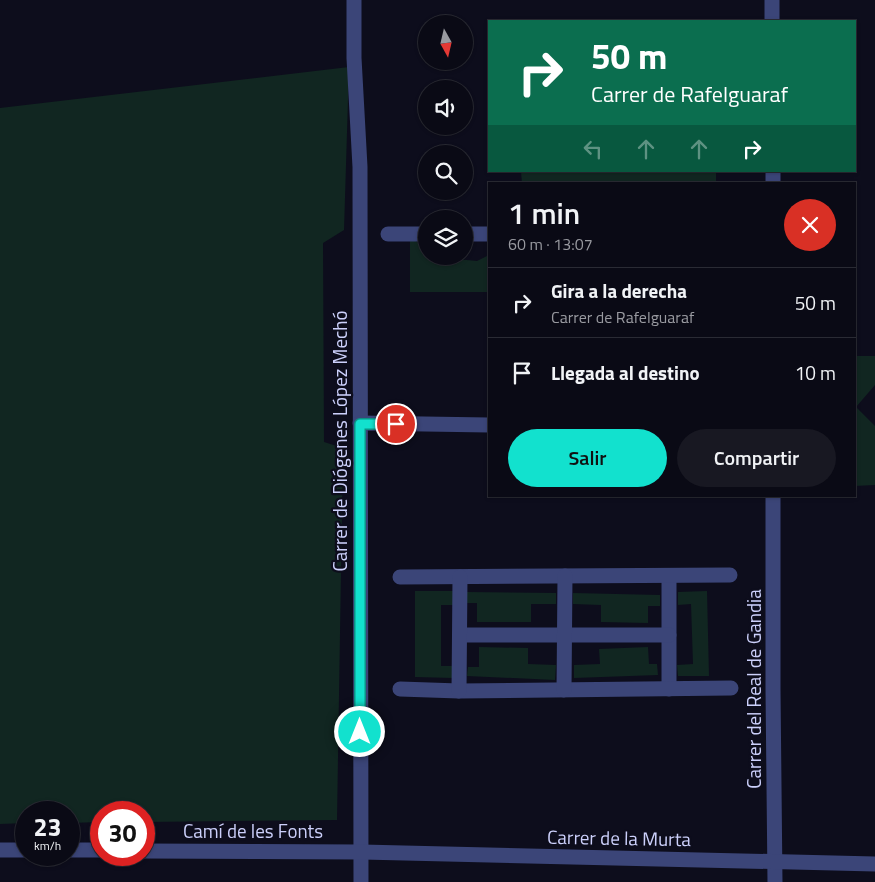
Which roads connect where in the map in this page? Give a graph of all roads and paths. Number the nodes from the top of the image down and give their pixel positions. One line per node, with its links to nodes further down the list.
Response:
1 (354, 0): 8 (street, Carrer de Diógenes López Mechó)
2 (772, 0): 3 (street)
3 (772, 20)
4 (388, 234): 5 (street)
5 (418, 234)
6 (473, 234): 7 (street)
7 (488, 234)
8 (360, 424): 9 (street); 27 (street, Carrer de Diógenes López Mechó)
9 (488, 425)
10 (773, 497): 28 (street, Carrer del Real de Gandia)
11 (730, 575): 13 (street)
12 (565, 576): 13 (street); 15 (street); 17 (street)
13 (669, 576): 18 (street)
14 (400, 577): 15 (street)
15 (460, 577): 16 (street)
16 (460, 635): 17 (street); 23 (street)
17 (564, 635): 18 (street); 22 (street)
18 (669, 635): 21 (street)
19 (731, 688): 21 (street)
20 (400, 689): 23 (street)
21 (669, 689): 22 (street)
22 (564, 690): 23 (street)
23 (459, 691)
24 (0, 850): 25 (street)
25 (15, 850)
26 (155, 851): 27 (street, Camí de les Fonts)
27 (362, 852): 28 (street, Carrer de la Murta); 30 (street, Carrer de Diógenes López Mechó)
28 (775, 862): 29 (street, Carrer de la Murta); 31 (street, Carrer del Real de Gandia)
29 (875, 864)
30 (361, 882)
31 (775, 882)

